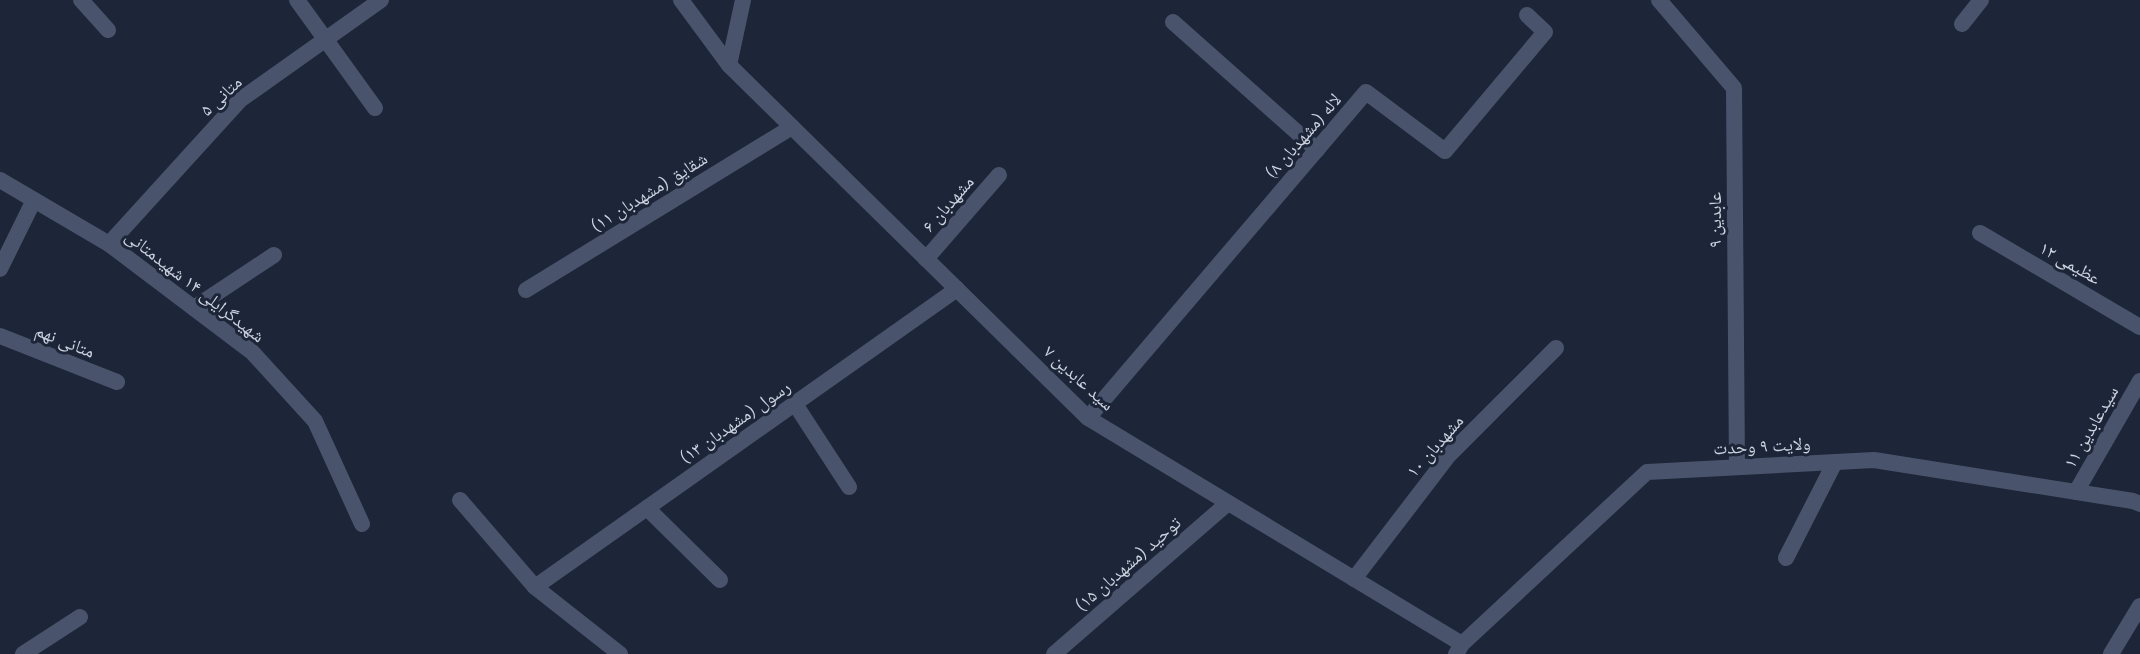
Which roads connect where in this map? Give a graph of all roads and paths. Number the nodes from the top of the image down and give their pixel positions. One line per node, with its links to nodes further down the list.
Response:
1 (81, 0): 11 (street)
2 (297, 0): 12 (street)
3 (381, 0): 12 (street, متانی ۵)
4 (681, 0): 13 (street, سید عابدین ۷)
5 (743, 0): 13 (street)
6 (1659, 0): 36 (street, عابدین ۹)
7 (1981, 0): 10 (street)
8 (1527, 15): 16 (street, لاله (مشهدبان ۸))
9 (1173, 22): 16 (street)
10 (1962, 24)
11 (108, 30)
12 (326, 39): 14 (street); 21 (street, متانی ۵)
13 (729, 65): 15 (street, سید عابدین ۷)
14 (375, 108)
15 (792, 127): 23 (street, سید عابدین ۷); 26 (street, شقایق (مشهدبان ۱۱))
16 (1317, 150): 34 (street, لاله (مشهدبان ۸))
17 (999, 175): 23 (street, مشهدبان ۶)
18 (0, 180): 19 (street, شهیدگرایلی ۱۴ شهیدمتانی)
19 (34, 200): 21 (street, شهیدگرایلی ۱۴ شهیدمتانی); 24 (street)
20 (1980, 232): 28 (street, عظیمی ۱۲)
21 (109, 244): 27 (street, شهیدگرایلی ۱۴ شهیدمتانی)
22 (274, 255): 27 (street)
23 (926, 259): 25 (street, سید عابدین ۷)
24 (0, 269)
25 (957, 289): 33 (street, رسول (مشهدبان ۱۳)); 34 (street, سید عابدین ۷)
26 (526, 290)
27 (194, 308): 43 (street, شهیدگرایلی ۱۴ شهیدمتانی)
28 (2140, 327)
29 (0, 336): 32 (street, متانی نهم)
30 (1556, 348): 45 (street, مشهدبان ۱۰)
31 (2140, 381): 38 (street, سیدعابدین ۱۱)
32 (117, 382)
33 (795, 404): 37 (street); 42 (street, رسول (مشهدبان ۱۳))
34 (1088, 418): 40 (street, سید عابدین ۷)
35 (1835, 462): 36 (street, ولایت ۹ وحدت); 38 (street, ولایت ۹ وحدت); 44 (street)
36 (1737, 467): 50 (street, ولایت ۹ وحدت)
37 (849, 487)
38 (2076, 492): 41 (street, ولایت ۹ وحدت)
39 (460, 500): 47 (street)
40 (1228, 503): 45 (street, سید عابدین ۷); 53 (street, توحید (مشهدبان ۱۵))
41 (2140, 504)
42 (647, 508): 46 (street); 47 (street, رسول (مشهدبان ۱۳))
43 (362, 524)
44 (1786, 558)
45 (1354, 579): 50 (street, سید عابدین ۷)
46 (720, 580)
47 (535, 587): 52 (street)
48 (2140, 606): 54 (street)
49 (80, 616): 51 (street)
50 (1459, 649)
51 (23, 654)
52 (620, 654)
53 (1054, 654)
54 (2111, 654)

